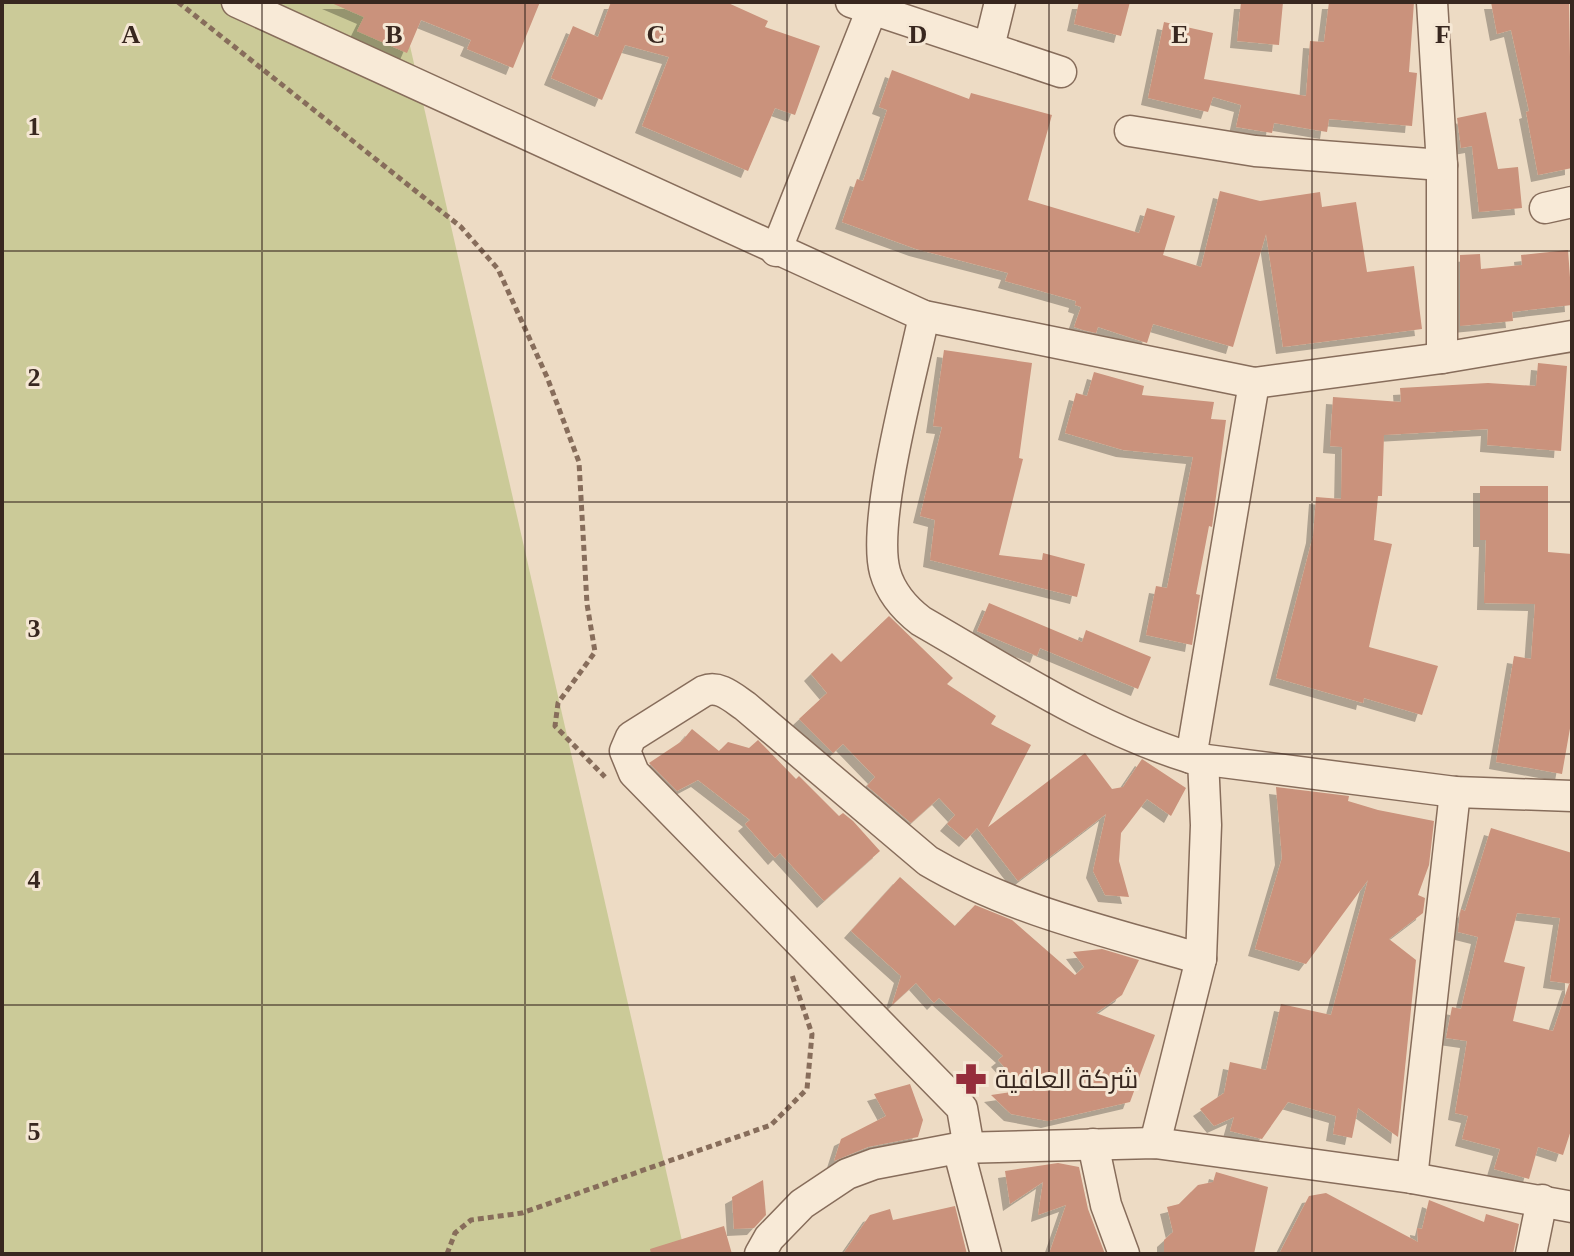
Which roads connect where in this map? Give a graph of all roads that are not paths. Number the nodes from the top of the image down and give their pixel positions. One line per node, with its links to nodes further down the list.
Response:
1 (237, 2): 9 (street)
2 (1000, 2): 5 (street)
3 (1432, 2): 8 (street)
4 (862, 6): 5 (street); 9 (street)
5 (989, 47): 6 (street)
6 (1061, 72)
7 (1130, 131): 8 (street)
8 (1442, 165): 12 (street)
9 (776, 251): 10 (street)
10 (924, 316): 13 (street); 14 (street)
11 (1572, 336): 12 (street)
12 (1442, 358): 13 (street)
13 (1254, 383): 14 (street)
14 (1197, 758): 15 (street); 17 (street)
15 (1455, 792): 16 (street); 21 (street)
16 (1572, 796)
17 (1201, 959): 18 (street); 20 (street)
18 (1155, 1143): 19 (street); 21 (street)
19 (1093, 1144): 20 (street); 26 (street)
20 (964, 1148): 24 (street); 25 (street)
21 (1412, 1178): 22 (street)
22 (1542, 1200): 23 (street); 27 (street)
23 (1572, 1207)
24 (760, 1254)
25 (986, 1254)
26 (1124, 1254)
27 (1531, 1254)

